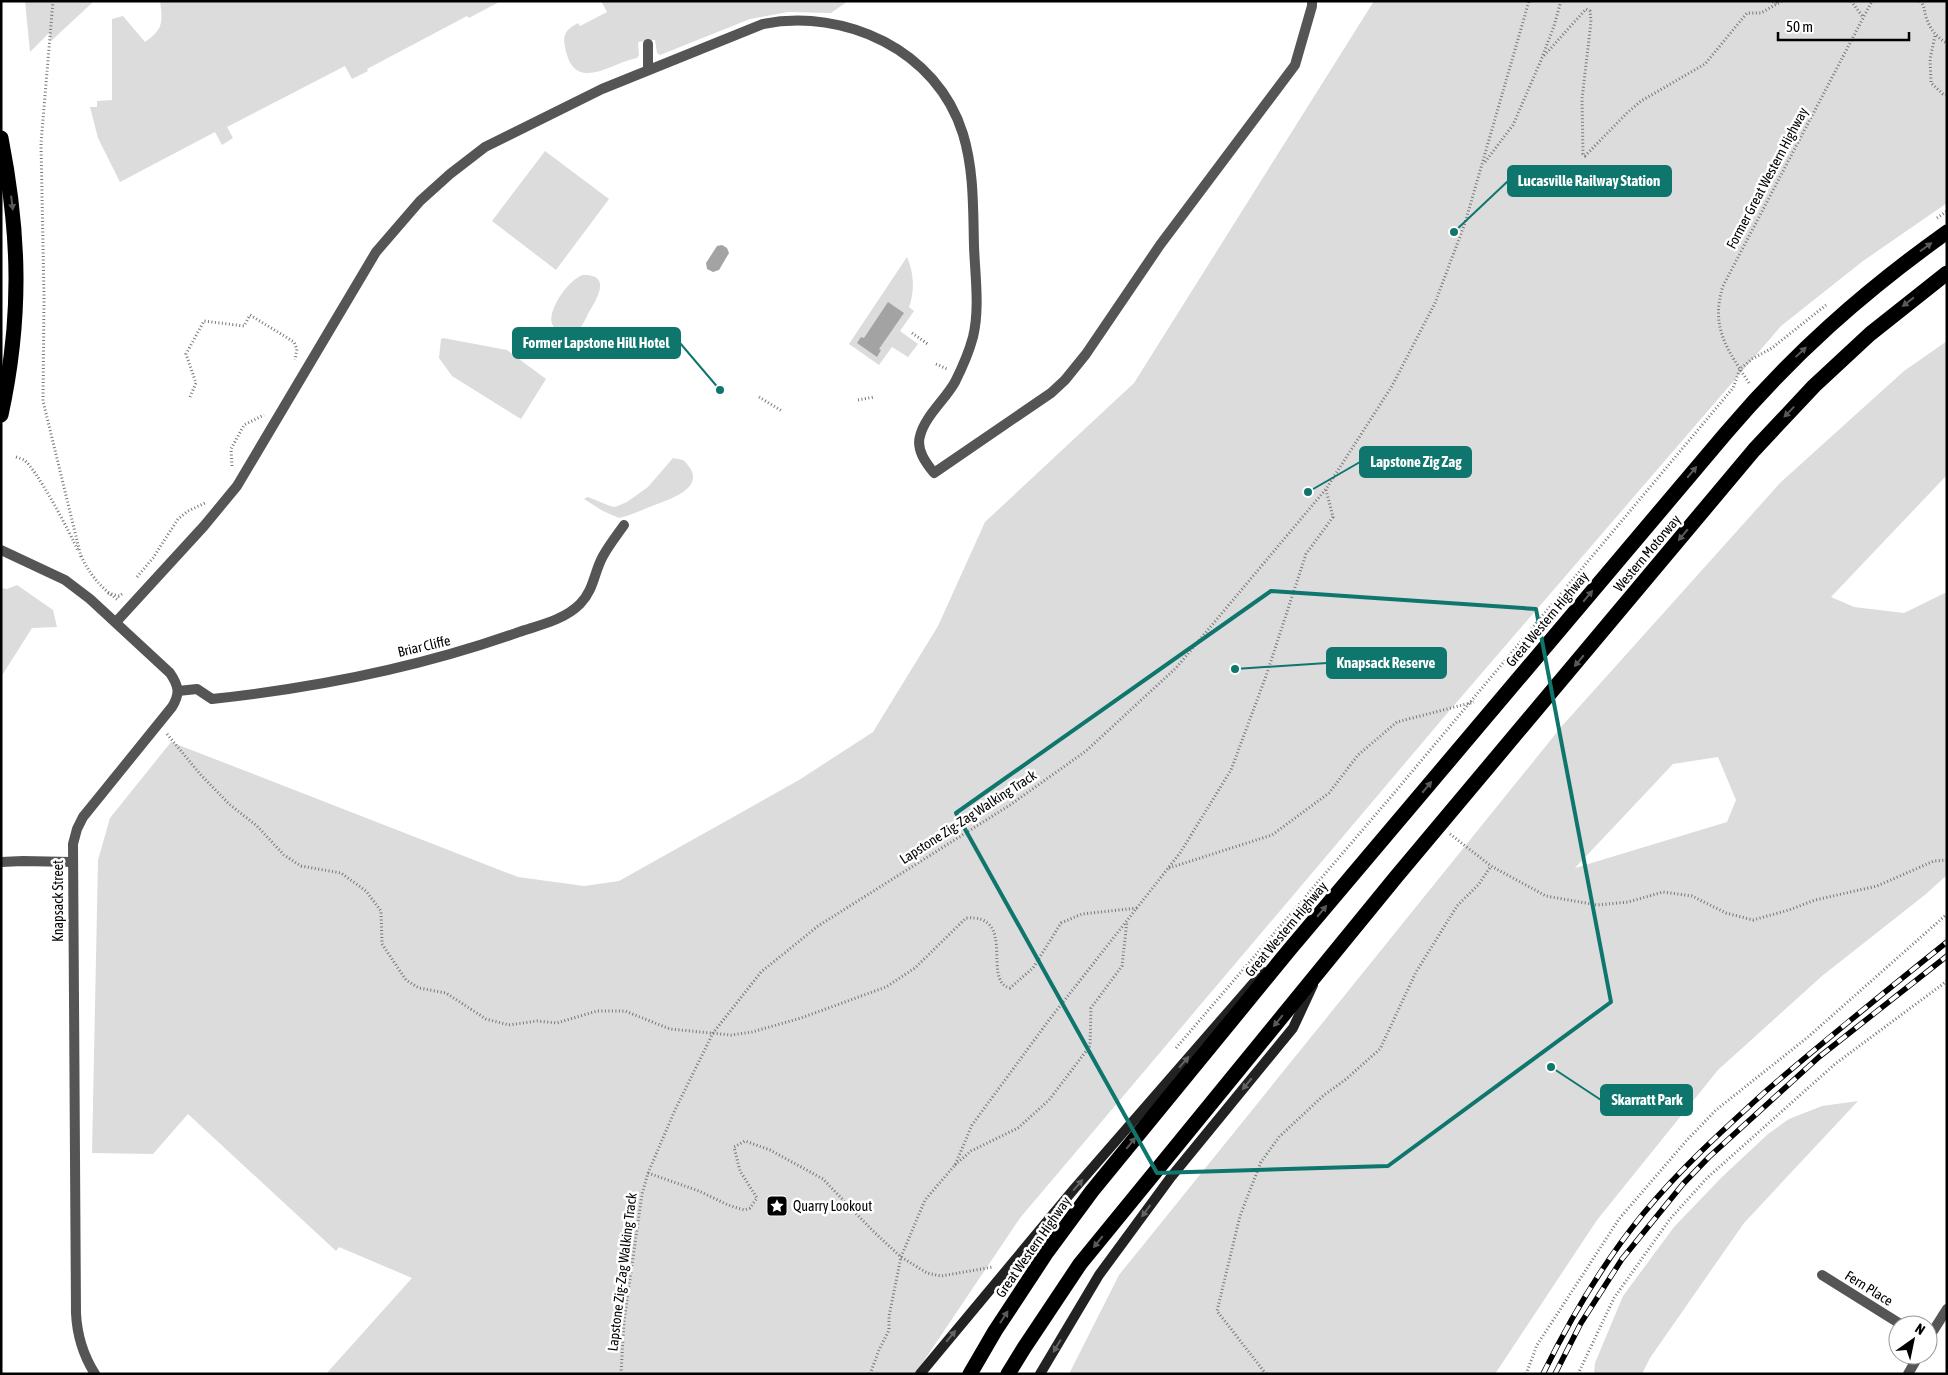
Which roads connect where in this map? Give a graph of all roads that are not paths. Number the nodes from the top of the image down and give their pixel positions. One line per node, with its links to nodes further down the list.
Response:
1 (1312, 1): 3 (street)
2 (648, 44): 3 (street)
3 (648, 70): 11 (street)
4 (1, 138): 7 (highway, one-way to 7)
5 (1947, 232): 8 (highway, Western Motorway, one-way to 5)
6 (1947, 273): 16 (highway, Western Motorway, one-way to 16)
7 (1, 415)
8 (1650, 523): 15 (highway, Great Western Highway, one-way to 8)
9 (624, 525): 12 (street, Briar Cliffe)
10 (1, 550): 11 (street)
11 (116, 622): 12 (street)
12 (178, 691): 14 (street, Knapsack Street)
13 (1, 862): 14 (street)
14 (72, 862): 21 (street, Knapsack Street)
15 (1290, 949): 22 (main road, one-way to 15); 23 (highway, Great Western Highway, one-way to 15)
16 (1320, 970): 24 (highway, one-way to 24); 25 (main road, one-way to 25)
17 (1822, 1275): 19 (street, Fern Place)
18 (1947, 1309): 20 (street)
19 (1888, 1316)
20 (1938, 1323)
21 (95, 1374)
22 (920, 1374)
23 (970, 1374)
24 (1008, 1374)
25 (1040, 1374)

